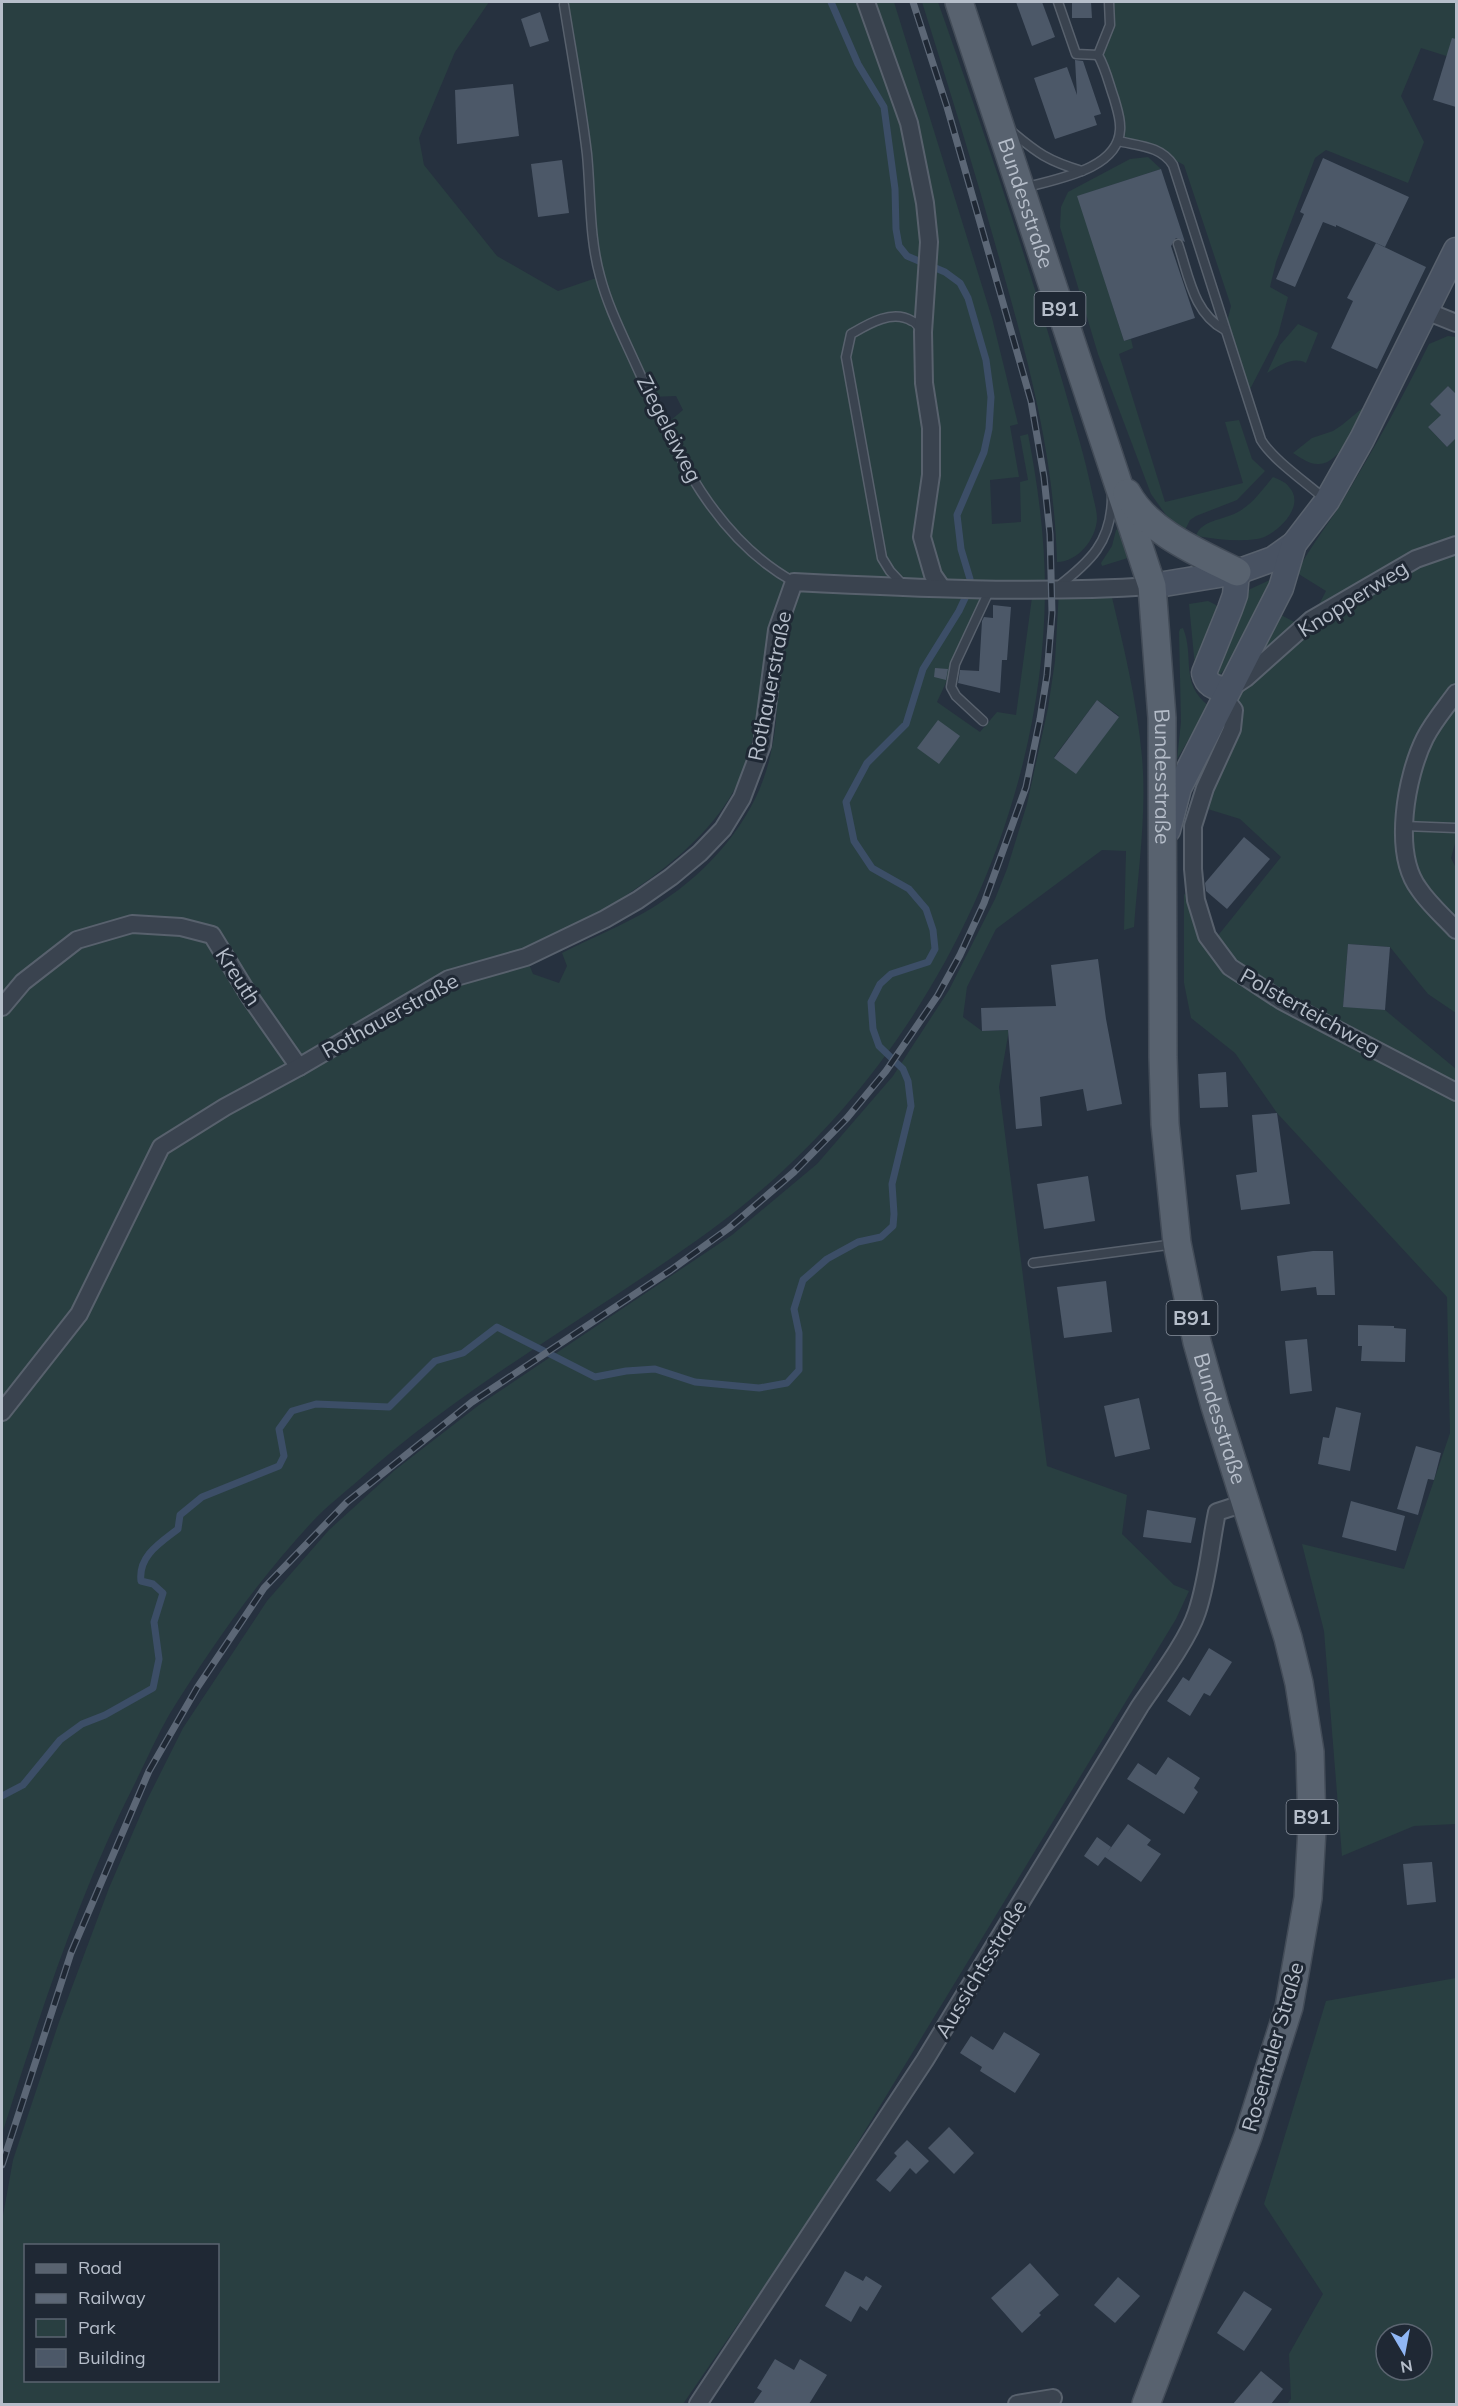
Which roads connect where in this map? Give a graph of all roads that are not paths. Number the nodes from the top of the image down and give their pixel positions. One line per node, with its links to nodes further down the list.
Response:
1 (866, 2): 16 (street)
2 (959, 2): 7 (main road, Bundesstraße / B91)
3 (1058, 2): 6 (lane)
4 (1109, 2): 6 (lane)
5 (564, 5): 22 (lane, Ziegeleiweg)
6 (1098, 55): 8 (lane)
7 (999, 121): 9 (lane); 10 (main road, Bundesstraße / B91)
8 (1118, 141): 9 (lane); 15 (lane)
9 (1082, 171): 10 (lane)
10 (1021, 189): 17 (main road, Bundesstraße / B91)
11 (1178, 244): 15 (lane)
12 (1456, 250): 13 (main road)
13 (1426, 311): 14 (street); 18 (main road)
14 (1456, 323)
15 (1225, 330): 18 (lane)
16 (923, 333): 24 (lane); 25 (street)
17 (1107, 454): 21 (main road); 23 (main road, Bundesstraße / B91); 27 (lane)
18 (1327, 501): 19 (main road)
19 (1294, 544): 21 (main road); 28 (main road)
20 (1456, 545): 28 (street, Knopperweg)
21 (1237, 572): 23 (main road); 28 (main road)
22 (794, 582): 24 (street, Ziegeleiweg); 36 (street, Rothauerstraße)
23 (1152, 586): 27 (street, Ziegeleiweg); 33 (main road, Bundesstraße / B91)
24 (904, 587): 25 (street, Ziegeleiweg)
25 (942, 588): 26 (street, Ziegeleiweg)
26 (990, 588): 27 (street, Ziegeleiweg); 30 (lane)
27 (1052, 590)
28 (1227, 693): 33 (main road); 37 (street, Polsterteichweg)
29 (1456, 693): 31 (street)
30 (983, 722)
31 (1403, 826): 32 (lane); 34 (street)
32 (1456, 828)
33 (1164, 856): 38 (main road, Bundesstraße / B91)
34 (1456, 930)
35 (2, 1007): 36 (street, Kreuth)
36 (299, 1067): 40 (street, Rothauerstraße)
37 (1456, 1092)
38 (1177, 1243): 39 (lane); 41 (main road, Bundesstraße / B91)
39 (1033, 1263)
40 (2, 1413)
41 (1245, 1503): 42 (main road, Bundesstraße / B91); 44 (street, Aussichtsstraße)
42 (1267, 1570): 46 (main road, Rosentaler Straße / B91)
43 (1053, 2398): 45 (street)
44 (698, 2404)
45 (1017, 2404)
46 (1146, 2404)

